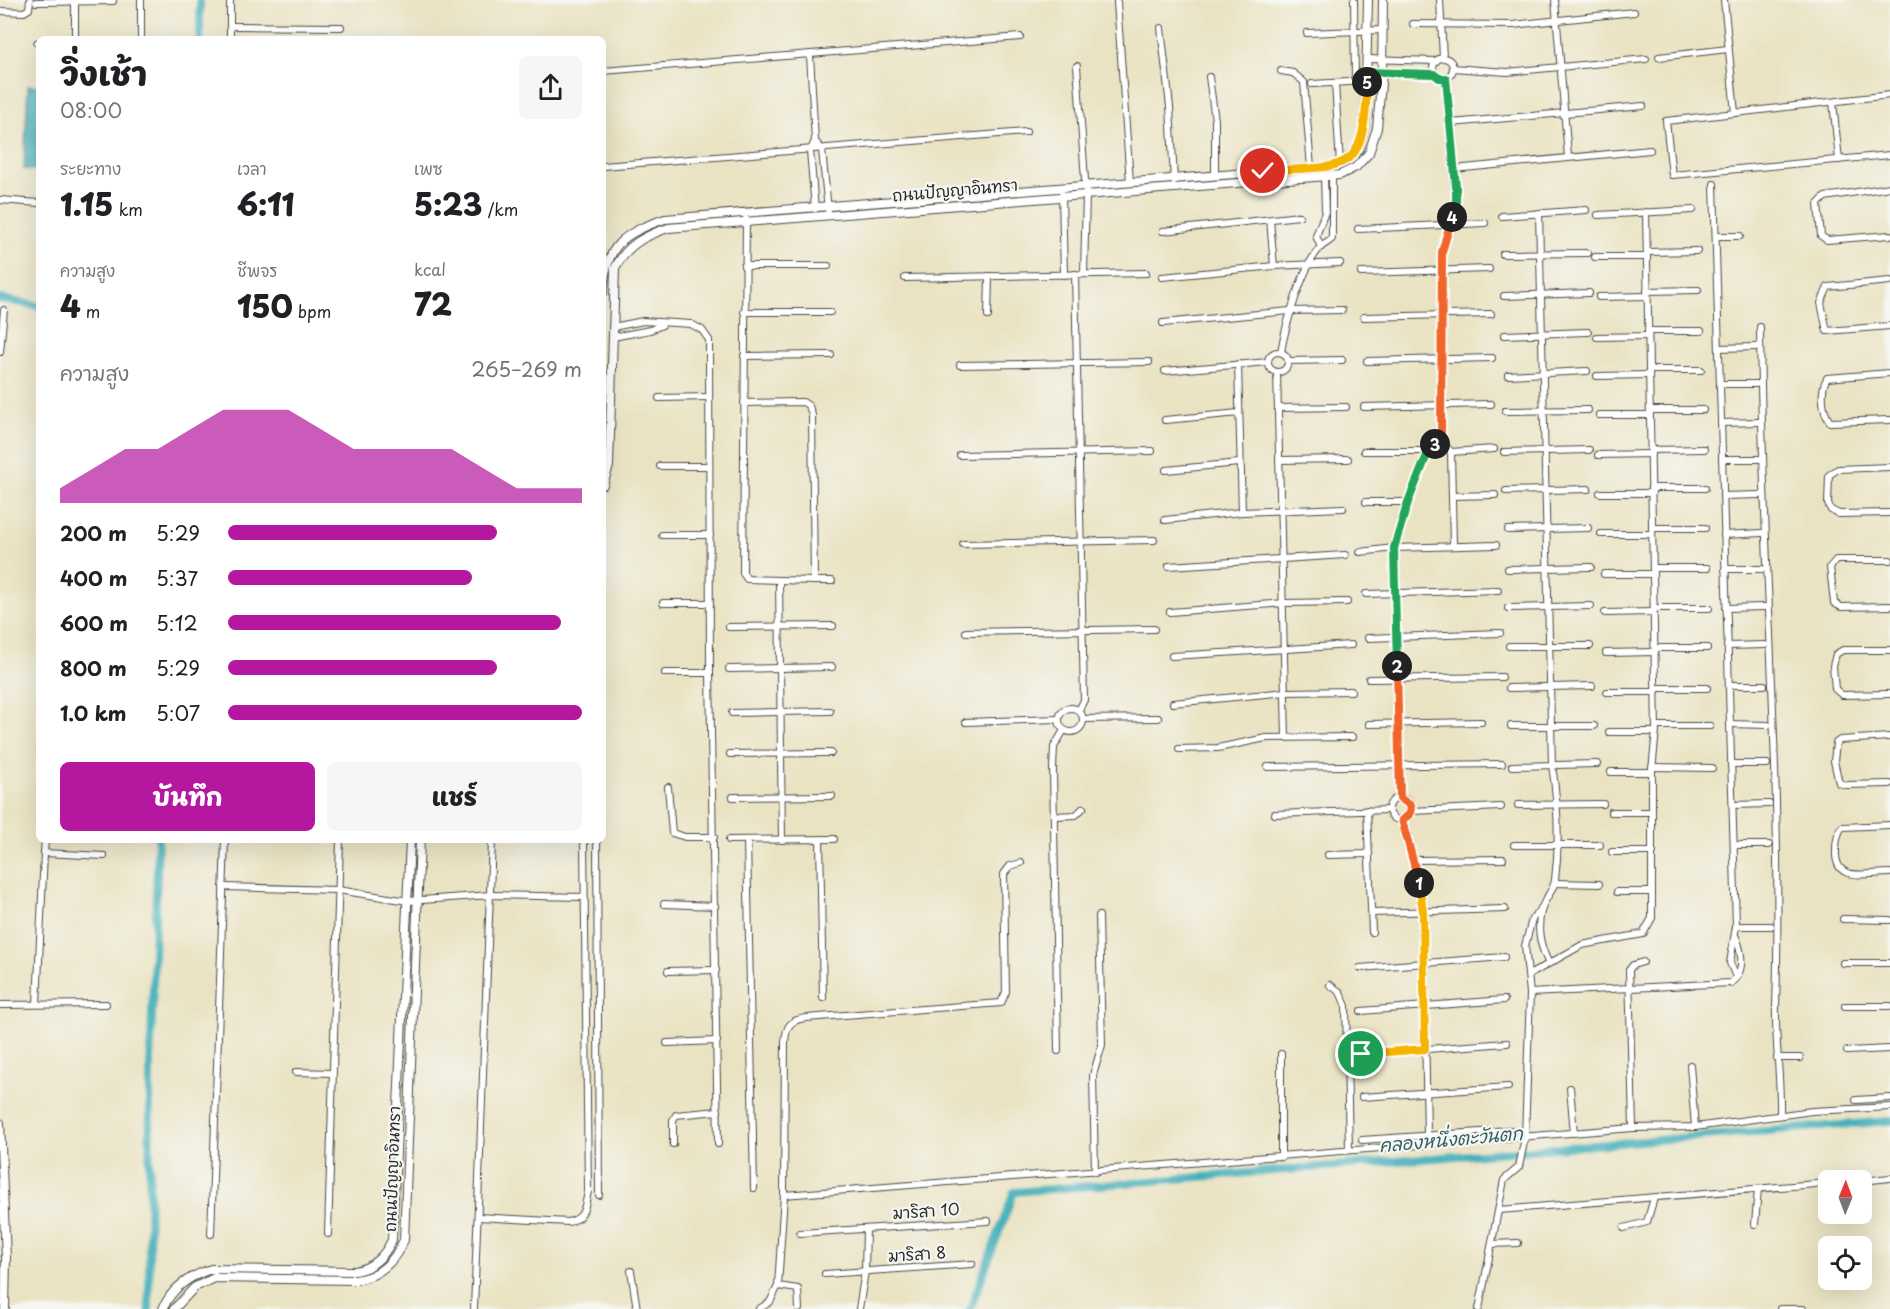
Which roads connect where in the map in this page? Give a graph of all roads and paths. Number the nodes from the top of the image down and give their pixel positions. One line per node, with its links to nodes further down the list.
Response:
1 (75, 0): 10 (street); 11 (street); 25 (street)
2 (141, 0): 26 (street)
3 (230, 0): 18 (street)
4 (1354, 0): 21 (street)
5 (1368, 0): 22 (street)
6 (1383, 0): 23 (street, ถนนปัญญาอินทรา)
7 (1440, 0): 15 (street)
8 (1555, 0): 16 (street)
9 (1724, 0): 29 (street)
10 (33, 1): 13 (street)
11 (112, 1)
12 (1117, 2): 69 (street)
13 (0, 11)
14 (1634, 12): 16 (street)
15 (1442, 22): 16 (street); 17 (street); 32 (street)
16 (1557, 22): 38 (street)
17 (1413, 24)
18 (230, 26): 19 (street); 27 (street)
19 (341, 27)
20 (1161, 28): 70 (street)
21 (1354, 29): 22 (street); 24 (street); 47 (street)
22 (1368, 29): 23 (street); 33 (street)
23 (1383, 30): 35 (street, ถนนปัญญาอินทรา)
24 (1307, 33)
25 (75, 36)
26 (141, 36)
27 (230, 36)
28 (1020, 37): 30 (street)
29 (1728, 49): 31 (street); 54 (street)
30 (810, 56): 40 (street); 57 (street)
31 (1659, 57)
32 (1443, 58): 36 (street); 39 (street)
33 (1368, 59): 35 (street); 45 (street)
34 (1646, 59): 38 (street)
35 (1382, 60): 36 (street); 42 (street, ถนนปัญญาอินทรา)
36 (1436, 61): 43 (street)
37 (1077, 66): 73 (street)
38 (1562, 67): 39 (street); 53 (street)
39 (1453, 68): 46 (street)
40 (606, 71)
41 (1281, 71): 65 (street)
42 (1382, 73): 43 (street); 45 (street); 67 (street, ถนนปัญญาอินทรา)
43 (1434, 74): 46 (street)
44 (1209, 77): 68 (street)
45 (1367, 77): 47 (street); 67 (street)
46 (1446, 78): 55 (street)
47 (1354, 82): 48 (street)
48 (1335, 83): 49 (street); 67 (street)
49 (1312, 84)
50 (1890, 95): 51 (street)
51 (1833, 102): 54 (street); 63 (street)
52 (1644, 106): 53 (street)
53 (1565, 111): 55 (street); 62 (street)
54 (1735, 113): 63 (street)
55 (1451, 123): 66 (street)
56 (1026, 132): 58 (street)
57 (815, 141): 58 (street); 60 (street)
58 (822, 150): 60 (street); 79 (street)
59 (1650, 150): 62 (street)
60 (810, 151): 64 (street); 80 (street)
61 (1890, 155): 63 (street)
62 (1568, 157): 66 (street)
63 (1839, 160)
64 (606, 166)
65 (1311, 168): 67 (street, ถนนปัญญาอินทรา); 68 (street, ถนนปัญญาอินทรา)
66 (1454, 169): 90 (street)
67 (1330, 171): 70 (street, ถนนปัญญาอินทรา); 87 (street)
68 (1215, 175): 70 (street, ถนนปัญญาอินทรา)
69 (1130, 182): 70 (street, ถนนปัญญาอินทรา); 73 (street, ถนนปัญญาอินทรา)
70 (1174, 183): 73 (street, ถนนปัญญาอินทรา)
71 (1714, 184): 94 (street)
72 (1890, 188): 93 (street)
73 (1086, 190): 74 (street, ถนนปัญญาอินทรา); 114 (street)
74 (1062, 192): 79 (street, ถนนปัญญาอินทรา); 115 (street)
75 (0, 200): 76 (street)
76 (36, 203)
77 (1586, 210): 82 (street)
78 (1693, 210): 81 (street)
79 (828, 211): 80 (street, ถนนปัญญาอินทรา)
80 (815, 212): 86 (street, ถนนปัญญาอินทรา)
81 (1646, 212): 83 (street); 100 (street)
82 (1539, 213): 85 (street); 101 (street)
83 (1598, 215)
84 (1299, 216): 88 (street)
85 (1502, 216)
86 (745, 217): 104 (street, ถนนปัญญาอินทรา); 106 (street); 138 (street, ถนนปัญญาอินทรา)
87 (1327, 219): 96 (street); 96 (street)
88 (1270, 220): 92 (street); 108 (street)
89 (1485, 223): 90 (street)
90 (1449, 225): 91 (street); 110 (street)
91 (1358, 229)
92 (1162, 231)
93 (1890, 235)
94 (1716, 236): 95 (street); 148 (street)
95 (1740, 236)
96 (1321, 247): 105 (street)
97 (1697, 251): 100 (street)
98 (1588, 253): 101 (street)
99 (1503, 254): 101 (street)
100 (1647, 254): 102 (street); 123 (street)
101 (1540, 255): 122 (street)
102 (1595, 257)
103 (1340, 263): 105 (street)
104 (606, 264)
105 (1311, 264): 108 (street); 128 (street)
106 (744, 266): 107 (street); 129 (street)
107 (828, 266)
108 (1274, 266): 117 (street)
109 (1489, 269): 110 (street)
110 (1442, 270): 112 (street); 131 (street)
111 (1146, 273): 114 (street)
112 (1360, 273)
113 (1075, 274): 114 (street); 115 (street); 160 (street)
114 (1084, 274)
115 (1064, 275): 116 (street)
116 (989, 276): 118 (street); 133 (street)
117 (1162, 277)
118 (905, 278)
119 (1890, 281): 137 (street)
120 (1698, 290): 123 (street)
121 (1589, 293): 122 (street)
122 (1541, 294): 124 (street); 142 (street)
123 (1647, 294): 125 (street); 144 (street)
124 (1504, 296)
125 (1599, 297)
126 (4, 310): 149 (street)
127 (1342, 310): 128 (street)
128 (1290, 311): 135 (street); 150 (street)
129 (744, 312): 130 (street); 151 (street)
130 (830, 312)
131 (1441, 315): 132 (street); 134 (street); 156 (street)
132 (1491, 315)
133 (988, 316)
134 (1364, 317)
135 (1163, 323)
136 (662, 325): 138 (street); 146 (street); 174 (street)
137 (1890, 326)
138 (613, 327): 146 (street, ถนนปัญญาอินทรา)
139 (1760, 327): 472 (street)
140 (1701, 331): 144 (street)
141 (1588, 332): 142 (street)
142 (1542, 333): 143 (street); 167 (street)
143 (1504, 334)
144 (1648, 334): 145 (street); 168 (street)
145 (1597, 336)
146 (613, 337): 216 (street, ถนนปัญญาอินทรา)
147 (1757, 347): 148 (street)
148 (1719, 348): 172 (street)
149 (0, 352)
150 (1281, 352): 155 (street); 158 (street)
151 (744, 356): 152 (street); 176 (street)
152 (831, 356)
153 (1492, 358): 156 (street)
154 (1342, 360): 155 (street)
155 (1288, 361): 166 (street)
156 (1441, 361): 159 (street); 178 (street)
157 (1149, 362): 160 (street)
158 (1268, 362): 161 (street); 166 (street)
159 (1367, 362)
160 (1077, 364): 162 (street); 204 (street)
161 (1238, 364): 164 (street); 186 (street)
162 (960, 365)
163 (1701, 370): 168 (street)
164 (1165, 371)
165 (1587, 371): 167 (street)
166 (1277, 372): 181 (street)
167 (1543, 372): 170 (street); 182 (street)
168 (1649, 372): 171 (street); 187 (street)
169 (1890, 373): 190 (street)
170 (1508, 375)
171 (1597, 376)
172 (1720, 384): 173 (street); 192 (street)
173 (1756, 384)
174 (709, 397): 175 (street); 213 (street)
175 (659, 398)
176 (744, 403): 263 (street); 264 (street)
177 (1491, 404): 178 (street)
178 (1441, 405): 180 (street); 193 (street)
179 (1346, 407): 181 (street)
180 (1364, 407)
181 (1278, 408): 210 (street)
182 (1544, 410): 183 (street); 185 (street); 199 (street)
183 (1588, 410)
184 (1703, 410): 187 (street)
185 (1505, 411)
186 (1239, 413): 189 (street); 211 (street)
187 (1650, 413): 188 (street); 203 (street)
188 (1599, 415)
189 (1165, 420)
190 (1890, 420)
191 (1758, 422): 192 (street)
192 (1721, 423): 208 (street)
193 (1441, 440): 198 (street); 201 (street)
194 (1494, 449): 201 (street)
195 (1704, 449): 203 (street)
196 (1589, 450): 199 (street)
197 (1364, 451): 198 (street)
198 (1429, 451): 228 (street)
199 (1545, 451): 202 (street); 220 (street)
200 (1152, 452): 204 (street)
201 (1451, 452): 225 (street)
202 (1504, 452)
203 (1651, 452): 206 (street); 221 (street)
204 (1079, 453): 205 (street); 245 (street)
205 (960, 455)
206 (1598, 455)
207 (1348, 459): 210 (street)
208 (1722, 459): 209 (street); 226 (street)
209 (1759, 459)
210 (1279, 460): 230 (street)
211 (1239, 463): 215 (street); 231 (street)
212 (660, 466): 213 (street)
213 (709, 466): 242 (street)
214 (1890, 467): 232 (street)
215 (1166, 470)
216 (606, 476)
217 (1705, 488): 221 (street)
218 (1588, 489): 220 (street)
219 (1506, 490): 220 (street)
220 (1546, 490): 236 (street)
221 (1651, 491): 222 (street); 238 (street)
222 (1600, 493)
223 (1495, 495): 225 (street)
224 (1760, 495): 226 (street)
225 (1452, 496): 248 (street)
226 (1723, 496): 243 (street)
227 (1366, 502): 228 (street)
228 (1408, 502): 249 (street)
229 (1343, 508): 230 (street)
230 (1281, 510): 231 (street); 252 (street)
231 (1242, 512): 233 (street)
232 (1890, 513)
233 (1166, 520)
234 (1588, 528): 236 (street)
235 (1706, 528): 238 (street)
236 (1547, 529): 237 (street); 256 (street)
237 (1508, 530)
238 (1652, 531): 240 (street); 261 (street)
239 (1762, 533): 243 (street)
240 (1601, 534)
241 (662, 535): 242 (street)
242 (710, 535): 271 (street)
243 (1724, 536): 258 (street)
244 (1154, 540): 245 (street)
245 (1081, 542): 246 (street); 287 (street)
246 (963, 543)
247 (1496, 545): 248 (street)
248 (1453, 546): 249 (street)
249 (1394, 548): 250 (street); 267 (street)
250 (1360, 552)
251 (1345, 555): 252 (street)
252 (1282, 557): 254 (street); 272 (street)
253 (1890, 560): 275 (street)
254 (1168, 566)
255 (1591, 567): 256 (street)
256 (1548, 568): 259 (street); 276 (street)
257 (1707, 568): 261 (street)
258 (1725, 568): 260 (street); 279 (street)
259 (1508, 569)
260 (1762, 569)
261 (1653, 571): 262 (street); 280 (street)
262 (1604, 574)
263 (778, 580): 264 (street); 283 (street)
264 (814, 581): 265 (street)
265 (832, 581)
266 (1498, 590): 267 (street)
267 (1395, 593): 268 (street); 290 (street)
268 (1366, 594)
269 (1347, 602): 272 (street)
270 (663, 603): 271 (street)
271 (711, 603): 308 (street)
272 (1284, 603): 281 (street); 298 (street)
273 (1591, 606): 276 (street)
274 (1765, 606): 279 (street)
275 (1890, 606)
276 (1549, 607): 277 (street); 295 (street)
277 (1508, 608)
278 (1708, 608): 280 (street)
279 (1726, 608): 297 (street)
280 (1654, 610): 282 (street); 300 (street)
281 (1170, 612)
282 (1605, 613)
283 (779, 626): 284 (street); 285 (street); 304 (street)
284 (833, 626)
285 (729, 627)
286 (1154, 628): 287 (street)
287 (1083, 630): 288 (street); 324 (street)
288 (966, 632)
289 (1500, 633): 290 (street)
290 (1396, 636): 291 (street); 311 (street)
291 (1368, 638)
292 (1351, 645): 298 (street)
293 (1765, 645): 297 (street)
294 (1509, 646): 295 (street)
295 (1550, 646): 296 (street); 314 (street)
296 (1590, 646)
297 (1728, 646): 312 (street)
298 (1286, 648): 303 (street); 319 (street)
299 (1707, 648): 300 (street)
300 (1655, 650): 302 (street); 318 (street)
301 (1890, 651): 322 (street)
302 (1606, 653)
303 (1172, 656)
304 (780, 668): 305 (street); 306 (street); 326 (street)
305 (832, 668)
306 (729, 669)
307 (665, 673): 308 (street)
308 (710, 673): 384 (street)
309 (1502, 677): 311 (street)
310 (1369, 679): 311 (street)
311 (1397, 679): 332 (street)
312 (1729, 685): 313 (street); 335 (street)
313 (1764, 685)
314 (1551, 687): 315 (street); 316 (street); 338 (street)
315 (1592, 687)
316 (1509, 688)
317 (1707, 688): 318 (street)
318 (1656, 690): 321 (street); 341 (street)
319 (1287, 692): 320 (street); 323 (street); 346 (street)
320 (1351, 692)
321 (1607, 692)
322 (1890, 694)
323 (1173, 703)
324 (1079, 710): 329 (street); 330 (street)
325 (830, 711): 326 (street)
326 (780, 712): 327 (street); 348 (street)
327 (732, 713)
328 (1158, 718): 330 (street)
329 (1059, 719): 331 (street); 342 (street)
330 (1084, 719): 342 (street)
331 (966, 722)
332 (1398, 722): 333 (street); 334 (street); 354 (street)
333 (1481, 722)
334 (1369, 724)
335 (1730, 724): 336 (street); 356 (street)
336 (1768, 725)
337 (1511, 726): 338 (street)
338 (1551, 726): 339 (street); 355 (street)
339 (1594, 726)
340 (1710, 726): 341 (street)
341 (1656, 729): 343 (street); 360 (street)
342 (1064, 730): 381 (street)
343 (1609, 732)
344 (1352, 737): 346 (street)
345 (1890, 737): 362 (street)
346 (1286, 738): 347 (street)
347 (1179, 749)
348 (781, 753): 349 (street); 350 (street); 366 (street)
349 (831, 753)
350 (730, 754)
351 (1502, 764): 354 (street)
352 (1597, 764): 355 (street)
353 (1767, 764): 356 (street)
354 (1399, 765): 358 (street); 367 (street)
355 (1552, 765): 357 (street); 370 (street)
356 (1731, 765): 371 (street)
357 (1512, 766)
358 (1268, 767)
359 (1712, 768): 360 (street)
360 (1652, 770): 361 (street); 379 (street)
361 (1611, 772)
362 (1890, 784)
363 (668, 787): 384 (street)
364 (832, 796): 366 (street)
365 (733, 797): 366 (street)
366 (782, 797): 388 (street)
367 (1400, 798): 376 (street); 377 (street)
368 (1603, 804): 370 (street)
369 (1769, 804): 371 (street)
370 (1558, 805): 372 (street); 399 (street)
371 (1733, 805): 401 (street)
372 (1518, 806)
373 (1500, 807): 377 (street)
374 (1083, 808): 381 (street)
375 (1367, 810): 376 (street); 380 (street); 406 (street)
376 (1388, 810): 382 (street)
377 (1411, 811): 382 (street)
378 (1611, 812): 379 (street)
379 (1652, 812): 404 (street)
380 (1275, 814)
381 (1054, 816): 468 (street)
382 (1402, 820): 410 (street)
383 (1890, 825): 412 (street)
384 (714, 837): 427 (street)
385 (834, 839): 389 (street)
386 (729, 840): 387 (street)
387 (747, 840): 388 (street); 502 (street)
388 (782, 840): 389 (street)
389 (820, 840): 454 (street)
390 (45, 843): 405 (street)
391 (225, 843): 415 (street)
392 (340, 843): 418 (street)
393 (410, 843): 424 (street, ถนนปัญญาอินทรา)
394 (420, 843): 423 (street, ถนนปัญญาอินทรา)
395 (492, 843): 421 (street)
396 (584, 843): 416 (street)
397 (597, 843): 417 (street)
398 (1514, 844): 399 (street)
399 (1557, 845): 400 (street); 413 (street)
400 (1600, 845)
401 (1734, 845): 402 (street); 436 (street)
402 (1769, 845)
403 (1612, 852): 404 (street)
404 (1653, 852): 420 (street)
405 (44, 853): 408 (street); 456 (street)
406 (1369, 854): 407 (street); 432 (street)
407 (1328, 855)
408 (104, 856)
409 (1503, 859): 410 (street)
410 (1414, 860): 431 (street)
411 (1021, 863): 505 (street)
412 (1890, 873)
413 (1555, 883): 414 (street); 426 (street)
414 (1599, 884)
415 (223, 887): 418 (street); 514 (street)
416 (584, 889): 417 (street); 422 (street)
417 (597, 889): 430 (street)
418 (338, 890): 424 (street); 476 (street)
419 (1617, 892): 420 (street)
420 (1652, 892): 441 (street)
421 (491, 894): 422 (street); 423 (street); 508 (street)
422 (584, 897): 429 (street)
423 (418, 900): 424 (street); 525 (street, ถนนปัญญาอินทรา)
424 (408, 901): 524 (street, ถนนปัญญาอินทรา)
425 (664, 904): 427 (street)
426 (1543, 905): 441 (street); 449 (street)
427 (716, 906): 447 (street)
428 (1505, 909): 431 (street)
429 (584, 910): 430 (street); 508 (street)
430 (597, 910): 504 (street)
431 (1423, 912): 432 (street); 443 (street)
432 (1372, 913): 438 (street)
433 (1099, 916): 498 (street)
434 (1843, 919): 435 (street)
435 (1890, 920)
436 (1736, 926): 437 (street); 439 (street)
437 (1771, 926)
438 (1372, 932)
439 (1736, 936): 450 (street); 450 (street)
440 (1504, 957): 443 (street)
441 (1548, 962): 449 (street)
442 (1642, 962): 452 (street)
443 (1424, 963): 446 (street); 459 (street)
444 (1843, 963): 445 (street)
445 (1890, 963)
446 (1359, 968)
447 (716, 970): 448 (street); 463 (street)
448 (668, 971)
449 (1529, 975): 453 (street)
450 (1736, 977): 452 (street)
451 (1330, 985): 496 (street)
452 (1629, 987): 453 (street); 488 (street)
453 (1530, 993): 492 (street)
454 (823, 998)
455 (1504, 1000): 459 (street)
456 (37, 1004): 457 (street); 458 (street)
457 (106, 1004)
458 (0, 1005)
459 (1425, 1006): 462 (street); 466 (street)
460 (1845, 1006): 461 (street)
461 (1890, 1006)
462 (1362, 1011)
463 (717, 1041): 464 (street); 484 (street)
464 (667, 1044)
465 (1507, 1044): 466 (street)
466 (1425, 1049): 471 (street); 479 (street)
467 (1890, 1049): 469 (street)
468 (1058, 1051)
469 (1847, 1051)
470 (1281, 1054): 497 (street)
471 (1361, 1054)
472 (1777, 1058): 473 (street); 485 (street)
473 (1800, 1058)
474 (1690, 1065): 487 (street)
475 (296, 1072): 476 (street)
476 (332, 1072): 515 (street)
477 (1508, 1087): 479 (street)
478 (1570, 1088): 490 (street)
479 (1426, 1092): 480 (street); 491 (street)
480 (1362, 1097)
481 (1890, 1098): 482 (street)
482 (1856, 1100)
483 (1890, 1107): 485 (street)
484 (718, 1111): 494 (street); 495 (street)
485 (1780, 1115): 487 (street)
486 (0, 1123): 523 (street)
487 (1695, 1127): 488 (street)
488 (1633, 1128): 490 (street)
489 (1510, 1130): 491 (street)
490 (1574, 1133): 492 (street)
491 (1427, 1135): 493 (street)
492 (1525, 1139): 496 (street); 507 (street)
493 (1362, 1140)
494 (673, 1144)
495 (718, 1144)
496 (1349, 1150): 497 (street)
497 (1281, 1157): 498 (street)
498 (1095, 1172): 505 (street)
499 (1890, 1178): 500 (street)
500 (1872, 1180)
501 (1818, 1184): 503 (street)
502 (754, 1188)
503 (1758, 1189): 506 (street); 510 (street)
504 (599, 1195)
505 (784, 1195): 522 (street)
506 (1654, 1198): 507 (street); 511 (street)
507 (1499, 1210): 517 (street)
508 (479, 1216): 526 (street)
509 (988, 1221): 512 (street, มาริสา 10)
510 (1755, 1224)
511 (1624, 1228)
512 (866, 1229): 513 (street, มาริสา 10); 520 (street)
513 (800, 1233)
514 (211, 1234)
515 (328, 1234)
516 (1518, 1243): 517 (street)
517 (1491, 1244): 531 (street)
518 (972, 1264): 520 (street, มาริสา 8)
519 (631, 1271): 527 (street)
520 (865, 1271): 521 (street, มาริสา 8); 530 (street)
521 (825, 1274)
522 (778, 1286): 528 (street); 529 (street)
523 (5, 1309)
524 (163, 1309)
525 (174, 1309)
526 (474, 1309)
527 (637, 1309)
528 (759, 1309)
529 (800, 1309)
530 (859, 1309)
531 (1479, 1309)
532 (1780, 1309): 533 (street)
533 (1803, 1309)

